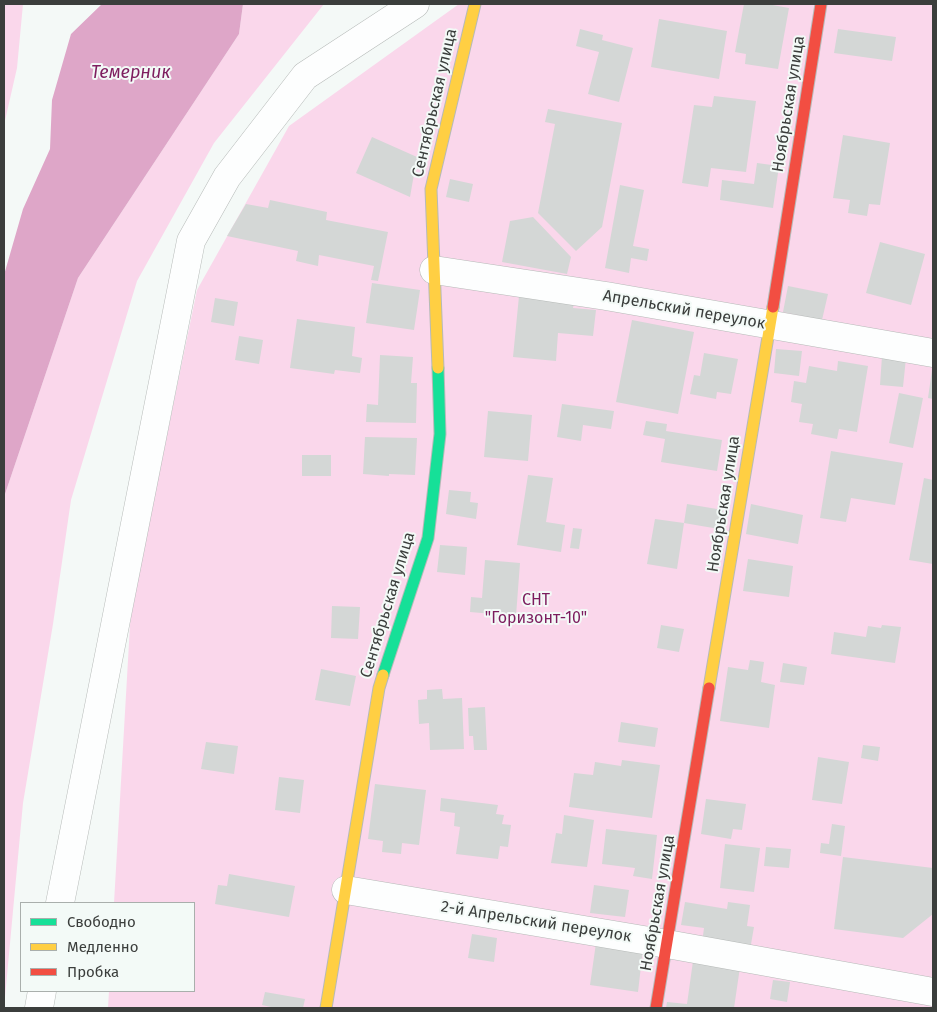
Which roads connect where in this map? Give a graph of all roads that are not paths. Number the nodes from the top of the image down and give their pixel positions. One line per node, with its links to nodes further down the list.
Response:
1 (415, 4): 8 (street)
2 (475, 4): 4 (street, Сентябрьская улица)
3 (821, 4): 5 (street, Ноябрьская улица)
4 (434, 270): 5 (street, Апрельский переулок); 7 (street, Сентябрьская улица)
5 (770, 326): 6 (street, Апрельский переулок); 9 (street, Ноябрьская улица)
6 (933, 353)
7 (346, 890): 9 (street, 2-й Апрельский переулок); 13 (street, Сентябрьская улица)
8 (60, 902)
9 (668, 944): 11 (street, 2-й Апрельский переулок); 14 (street, Ноябрьская улица)
10 (42, 992): 12 (street)
11 (933, 992)
12 (39, 1008)
13 (326, 1008)
14 (656, 1008)

